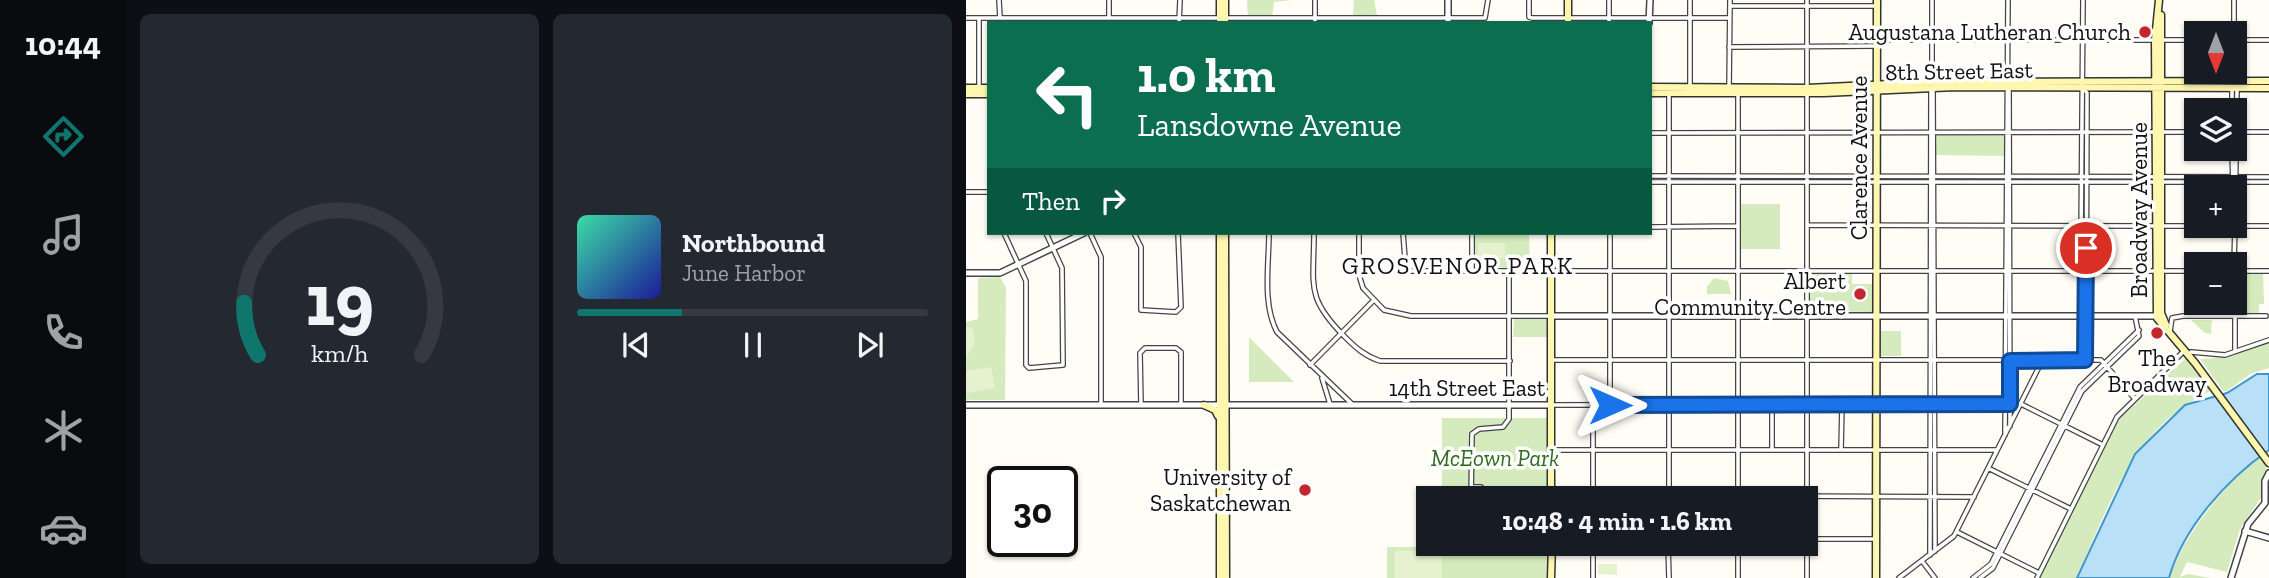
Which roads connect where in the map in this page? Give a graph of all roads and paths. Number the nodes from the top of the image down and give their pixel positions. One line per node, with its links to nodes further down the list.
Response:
1 (999, 0): 23 (street)
2 (1109, 0): 24 (street)
3 (1180, 0): 30 (street)
4 (1222, 0): 31 (main road)
5 (1315, 0): 33 (street)
6 (1448, 0): 36 (street)
7 (1488, 0): 36 (street)
8 (1529, 0): 37 (street)
9 (1568, 0): 37 (main road)
10 (1609, 0): 38 (street)
11 (1650, 0): 39 (street)
12 (1690, 0): 25 (street)
13 (1932, 0): 41 (street)
14 (2008, 0): 42 (street)
15 (2083, 0): 43 (street)
16 (2234, 0): 40 (street)
17 (2159, 1): 44 (main road, Broadway Avenue)
18 (1730, 3): 19 (street); 26 (street)
19 (1807, 3): 20 (street); 50 (street)
20 (1877, 3): 48 (main road, Clarence Avenue)
21 (966, 18): 22 (street)
22 (979, 18): 23 (street); 66 (street)
23 (1000, 18): 27 (street)
24 (1109, 18): 28 (street); 29 (street)
25 (1690, 18): 26 (street); 39 (street); 60 (street)
26 (1730, 18): 49 (street)
27 (1019, 20): 28 (street)
28 (1059, 20)
29 (1140, 20): 30 (street)
30 (1180, 20): 31 (street)
31 (1222, 20): 32 (street)
32 (1268, 20): 33 (street)
33 (1315, 20): 34 (street)
34 (1363, 20): 35 (street)
35 (1407, 20): 36 (street)
36 (1448, 20)
37 (1568, 20): 38 (street)
38 (1609, 20): 39 (street)
39 (1650, 20)
40 (2234, 21)
41 (1931, 40): 42 (street); 48 (street); 54 (street)
42 (2008, 40): 43 (street); 52 (street)
43 (2083, 40): 44 (street); 55 (street)
44 (2158, 40): 45 (street); 53 (main road, Broadway Avenue)
45 (2184, 40)
46 (2247, 40): 47 (street)
47 (2269, 40)
48 (1876, 43): 50 (street); 58 (main road, Clarence Avenue)
49 (1730, 47): 50 (street); 64 (street)
50 (1807, 47): 65 (street)
51 (2269, 81): 56 (main road, 8th Street East)
52 (2007, 84): 54 (main road, 8th Street East); 55 (main road, 8th Street East); 75 (street)
53 (2159, 84): 55 (main road, 8th Street East); 56 (main road, 8th Street East); 77 (main road, Broadway Avenue)
54 (1932, 85): 58 (main road, 8th Street East); 84 (street)
55 (2083, 85): 76 (street)
56 (2235, 85): 61 (main road, 8th Street East); 71 (street); 72 (street)
57 (1652, 87): 63 (main road, 8th Street East)
58 (1876, 87): 65 (main road, 8th Street East); 74 (main road, Clarence Avenue)
59 (966, 88): 66 (main road)
60 (1690, 88): 63 (main road, 8th Street East); 64 (main road, 8th Street East)
61 (2269, 88)
62 (987, 89): 66 (main road)
63 (1669, 90): 64 (main road, 8th Street East); 68 (main road, 8th Street East); 82 (street)
64 (1729, 90): 65 (main road, 8th Street East); 69 (main road, 8th Street East)
65 (1807, 90): 69 (main road, 8th Street East); 73 (street)
66 (979, 91): 67 (main road); 70 (main road)
67 (987, 93)
68 (1652, 93)
69 (1738, 93): 83 (street)
70 (966, 94)
71 (2233, 98)
72 (2235, 98)
73 (1807, 132): 74 (street); 83 (street); 89 (street)
74 (1876, 132): 84 (street); 90 (main road, Clarence Avenue)
75 (2008, 132): 76 (street); 84 (street); 92 (street)
76 (2084, 132): 77 (street); 93 (street)
77 (2159, 132): 78 (street); 94 (main road, Broadway Avenue)
78 (2184, 132)
79 (2247, 132): 80 (street)
80 (2269, 132)
81 (1652, 133): 82 (street)
82 (1669, 133): 83 (street); 87 (street)
83 (1738, 133): 88 (street)
84 (1932, 133): 91 (street)
85 (1652, 176): 87 (street)
86 (2269, 177): 96 (street)
87 (1669, 179): 88 (street); 98 (street); 114 (street)
88 (1738, 179): 89 (street); 103 (street)
89 (1807, 179): 90 (street); 104 (street)
90 (1877, 179): 91 (street); 105 (main road, Clarence Avenue)
91 (1932, 179): 92 (street); 106 (street)
92 (2007, 179): 93 (street); 107 (street); 108 (street)
93 (2083, 180): 94 (street); 109 (street)
94 (2159, 180): 95 (street); 110 (main road, Broadway Avenue)
95 (2184, 180)
96 (2247, 180)
97 (2247, 181): 99 (street)
98 (1652, 182)
99 (2269, 182)
100 (966, 192): 101 (street)
101 (987, 192)
102 (1652, 226): 114 (street)
103 (1738, 226): 114 (street); 135 (street)
104 (1807, 226): 105 (street); 136 (street)
105 (1876, 226): 106 (street); 137 (main road, Clarence Avenue)
106 (1932, 226): 107 (street); 138 (street)
107 (2005, 226): 108 (street); 139 (street)
108 (2010, 226): 109 (street); 140 (street)
109 (2083, 226): 110 (street); 141 (street)
110 (2159, 226): 111 (street); 142 (main road, Broadway Avenue)
111 (2184, 226)
112 (2247, 226): 113 (street)
113 (2269, 226)
114 (1669, 227): 134 (street)
115 (1005, 235): 130 (street)
116 (1047, 235): 129 (street)
117 (1082, 235): 129 (street)
118 (1088, 235): 184 (street)
119 (1135, 235): 120 (street)
120 (1178, 235)
121 (1222, 235): 188 (main road)
122 (1269, 235): 178 (street)
123 (1314, 235): 163 (street)
124 (1359, 235): 147 (street)
125 (1403, 235): 131 (street)
126 (1472, 235): 131 (street)
127 (1551, 235): 132 (main road)
128 (1610, 235): 133 (street)
129 (1053, 248): 130 (street); 130 (street)
130 (1018, 265): 146 (street)
131 (1472, 271): 149 (street)
132 (1552, 271): 133 (street); 150 (main road)
133 (1610, 271): 134 (street); 151 (street)
134 (1669, 271): 135 (street); 152 (street)
135 (1738, 271): 136 (street); 148 (street)
136 (1807, 271): 137 (street); 153 (street)
137 (1876, 271): 138 (street); 154 (main road, Clarence Avenue)
138 (1932, 271): 139 (street); 155 (street)
139 (2004, 271): 140 (street); 156 (street)
140 (2010, 271): 141 (street); 156 (street)
141 (2083, 271): 142 (street); 157 (street)
142 (2159, 271): 143 (street); 159 (main road, Broadway Avenue)
143 (2184, 271)
144 (2247, 271): 145 (street)
145 (2269, 271)
146 (966, 273)
147 (1373, 301): 149 (street); 163 (street)
148 (1738, 315): 152 (street); 153 (street); 169 (street)
149 (1509, 316): 150 (street); 175 (street)
150 (1552, 316): 151 (street); 167 (main road)
151 (1610, 316): 152 (street); 176 (street)
152 (1669, 316): 168 (street)
153 (1807, 316): 154 (street); 170 (street)
154 (1876, 316): 155 (street); 171 (main road, Clarence Avenue)
155 (1931, 316): 156 (street); 172 (street)
156 (2007, 316): 157 (street); 173 (street)
157 (2083, 316): 158 (street); 174 (street)
158 (2135, 316): 159 (street); 179 (street)
159 (2159, 316): 162 (main road, Broadway Avenue); 166 (main road, Broadway Avenue)
160 (2235, 316): 161 (street); 162 (street); 165 (street)
161 (2266, 316)
162 (2170, 331): 166 (main road, Broadway Avenue)
163 (1341, 333): 175 (street); 178 (street)
164 (2269, 340): 165 (street)
165 (2235, 351): 166 (street)
166 (2192, 357): 181 (street); 218 (main road, Broadway Avenue)
167 (1552, 360): 176 (street); 192 (main road)
168 (1669, 360): 169 (street); 176 (street); 195 (street)
169 (1738, 360): 170 (street); 196 (street)
170 (1807, 360): 171 (street); 201 (street)
171 (1876, 360): 172 (street); 198 (main road, Clarence Avenue)
172 (1932, 360): 173 (street); 199 (street)
173 (2007, 360): 177 (street); 200 (street)
174 (2083, 360): 177 (street); 179 (street)
175 (1510, 361): 191 (street)
176 (1610, 361): 194 (street)
177 (2042, 361): 182 (street)
178 (1310, 365): 180 (street)
179 (2105, 366): 181 (street); 203 (street)
180 (1319, 374): 189 (street); 190 (street)
181 (2135, 399): 207 (street)
182 (2021, 404): 203 (street); 204 (street)
183 (966, 405): 184 (street, 14th Street East)
184 (1101, 405): 185 (street, 14th Street East)
185 (1141, 405): 186 (street, 14th Street East); 186 (street)
186 (1181, 405): 187 (street, 14th Street East)
187 (1204, 405): 188 (street, 14th Street East); 205 (main road)
188 (1222, 405): 189 (street, 14th Street East); 205 (main road); 249 (main road)
189 (1330, 405): 190 (street, 14th Street East)
190 (1353, 405): 191 (street, 14th Street East)
191 (1509, 405): 192 (street, 14th Street East); 221 (street)
192 (1552, 405): 193 (street, 14th Street East); 208 (main road)
193 (1593, 405): 194 (street, 14th Street East); 209 (street)
194 (1610, 405): 195 (street, 14th Street East)
195 (1669, 405): 196 (street, 14th Street East); 210 (street)
196 (1738, 405): 197 (street, 14th Street East); 211 (street)
197 (1772, 405): 201 (street, 14th Street East); 212 (street)
198 (1876, 405): 199 (street, 14th Street East); 202 (street, 14th Street East); 215 (main road, Clarence Avenue)
199 (1932, 405): 200 (street, 14th Street East); 216 (street)
200 (2007, 405): 204 (street); 206 (street)
201 (1807, 406): 202 (street, 14th Street East); 213 (street)
202 (1842, 406): 214 (street)
203 (2063, 425): 207 (street); 227 (street)
204 (2010, 426): 206 (street)
205 (1220, 432): 249 (main road)
206 (2005, 435): 217 (street)
207 (2103, 445): 233 (street)
208 (1552, 450): 209 (street); 222 (main road)
209 (1593, 450): 210 (street); 223 (street)
210 (1669, 450): 211 (street); 224 (street)
211 (1738, 450): 212 (street); 225 (street)
212 (1772, 450): 213 (street)
213 (1807, 450): 214 (street); 226 (street)
214 (1841, 450): 215 (street)
215 (1876, 450): 216 (street); 229 (main road, Clarence Avenue)
216 (1932, 450): 217 (street); 230 (street)
217 (1997, 450): 219 (street)
218 (2269, 460)
219 (1988, 468): 227 (street); 231 (street)
220 (2269, 473): 232 (street)
221 (1471, 486)
222 (1552, 486)
223 (1593, 486)
224 (1669, 486)
225 (1738, 486)
226 (1807, 486)
227 (2031, 489): 233 (street); 240 (street)
228 (1818, 495): 229 (street)
229 (1876, 495): 230 (street); 238 (main road, Clarence Avenue)
230 (1932, 495): 231 (street); 239 (street); 241 (street)
231 (1974, 497): 235 (street)
232 (2267, 501): 234 (street)
233 (2071, 509): 248 (street)
234 (2245, 531): 236 (street); 260 (street)
235 (1956, 532): 239 (street); 240 (street)
236 (2269, 538)
237 (1818, 539): 238 (street)
238 (1876, 539): 255 (main road, Clarence Avenue)
239 (1935, 551): 241 (street)
240 (1999, 553): 248 (street); 258 (street); 259 (street)
241 (1930, 555): 247 (street)
242 (1552, 556): 250 (main road)
243 (1593, 556): 251 (street)
244 (1668, 556): 252 (street)
245 (1738, 556): 253 (street)
246 (1806, 556): 254 (street)
247 (1922, 561): 256 (street); 257 (street)
248 (2038, 576)
249 (1223, 578)
250 (1551, 578)
251 (1593, 578)
252 (1669, 578)
253 (1738, 578)
254 (1807, 578)
255 (1876, 578)
256 (1899, 578)
257 (1934, 578)
258 (1973, 578)
259 (1980, 578)
260 (2231, 578)

